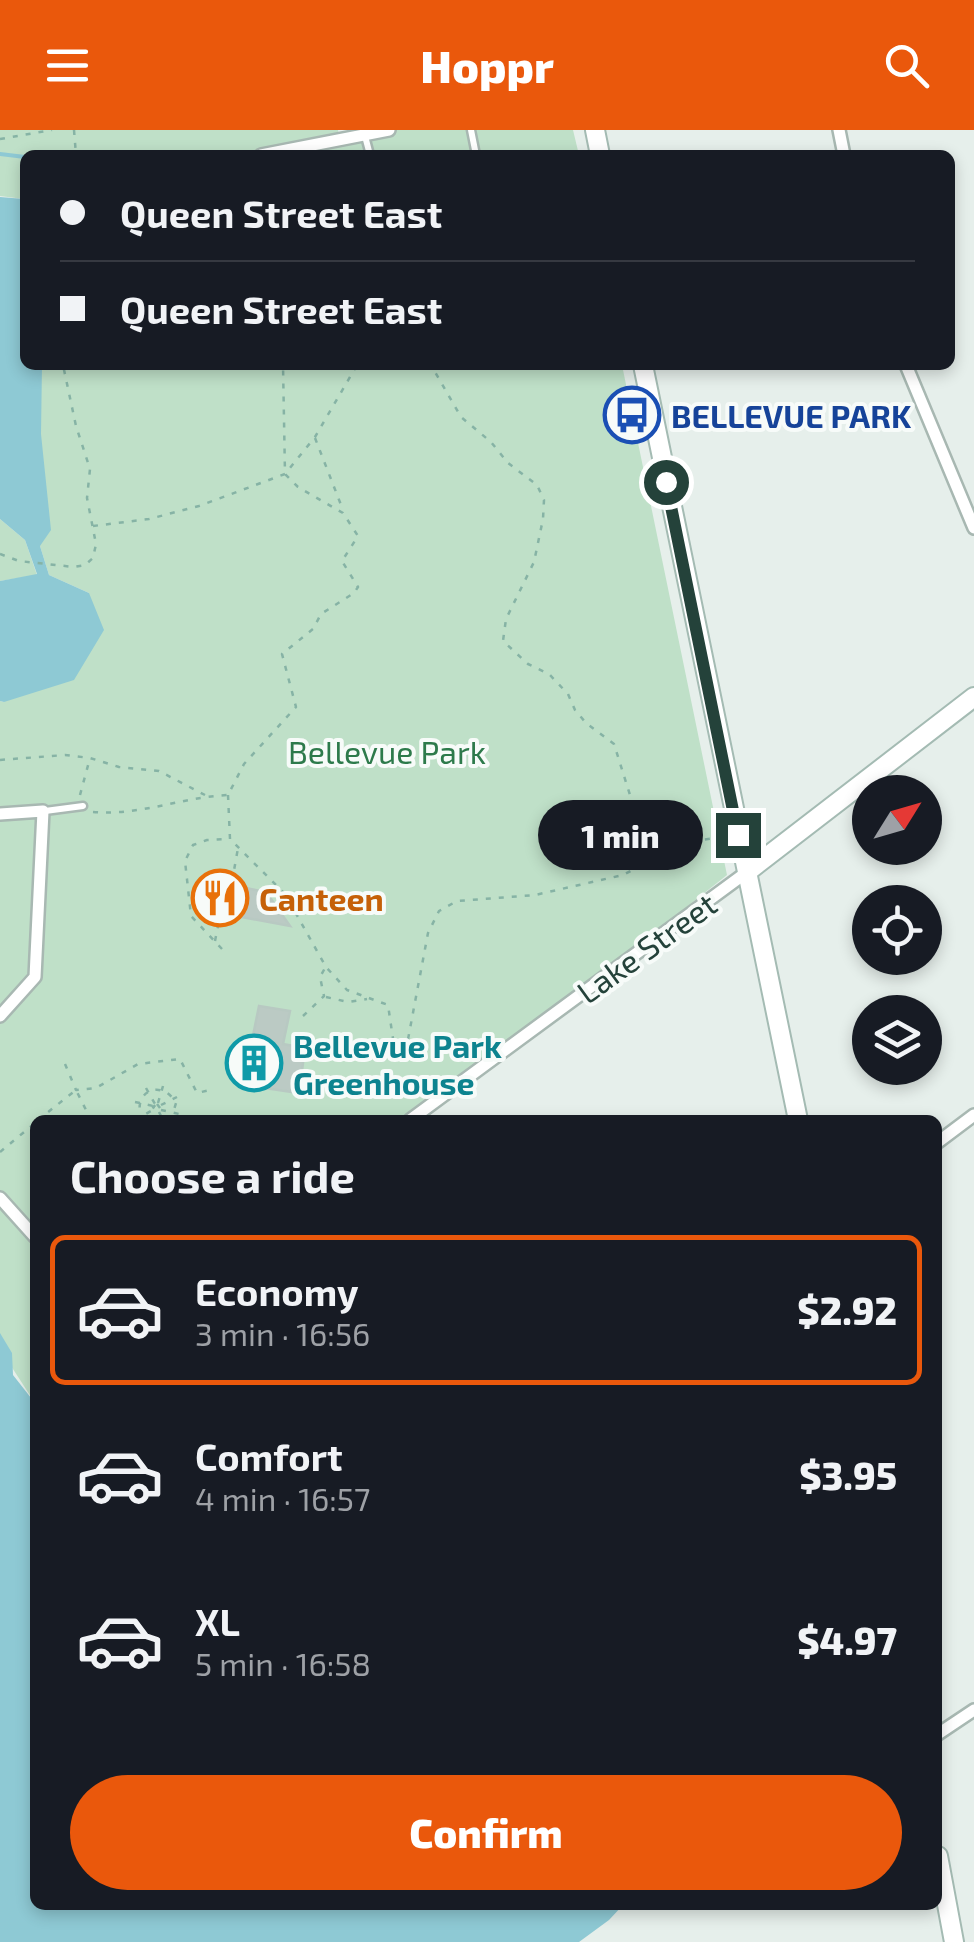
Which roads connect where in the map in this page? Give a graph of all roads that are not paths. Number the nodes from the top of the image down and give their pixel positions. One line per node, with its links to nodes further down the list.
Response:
1 (388, 130): 2 (street)
2 (365, 134): 3 (street); 4 (lane)
3 (306, 150)
4 (369, 150)
5 (644, 370): 12 (main road)
6 (908, 370): 7 (street)
7 (974, 528)
8 (974, 697): 12 (main road, Lake Street)
9 (82, 806): 10 (lane)
10 (44, 811): 11 (street); 13 (street)
11 (0, 814)
12 (747, 872): 14 (street, Lake Street); 15 (main road)
13 (0, 1016)
14 (417, 1115)
15 (797, 1115)
16 (973, 1118): 17 (street)
17 (942, 1139)
18 (0, 1198): 19 (street)
19 (30, 1231)
20 (974, 1710): 21 (street)
21 (942, 1733)
22 (942, 1878): 23 (main road)
23 (954, 1942)

